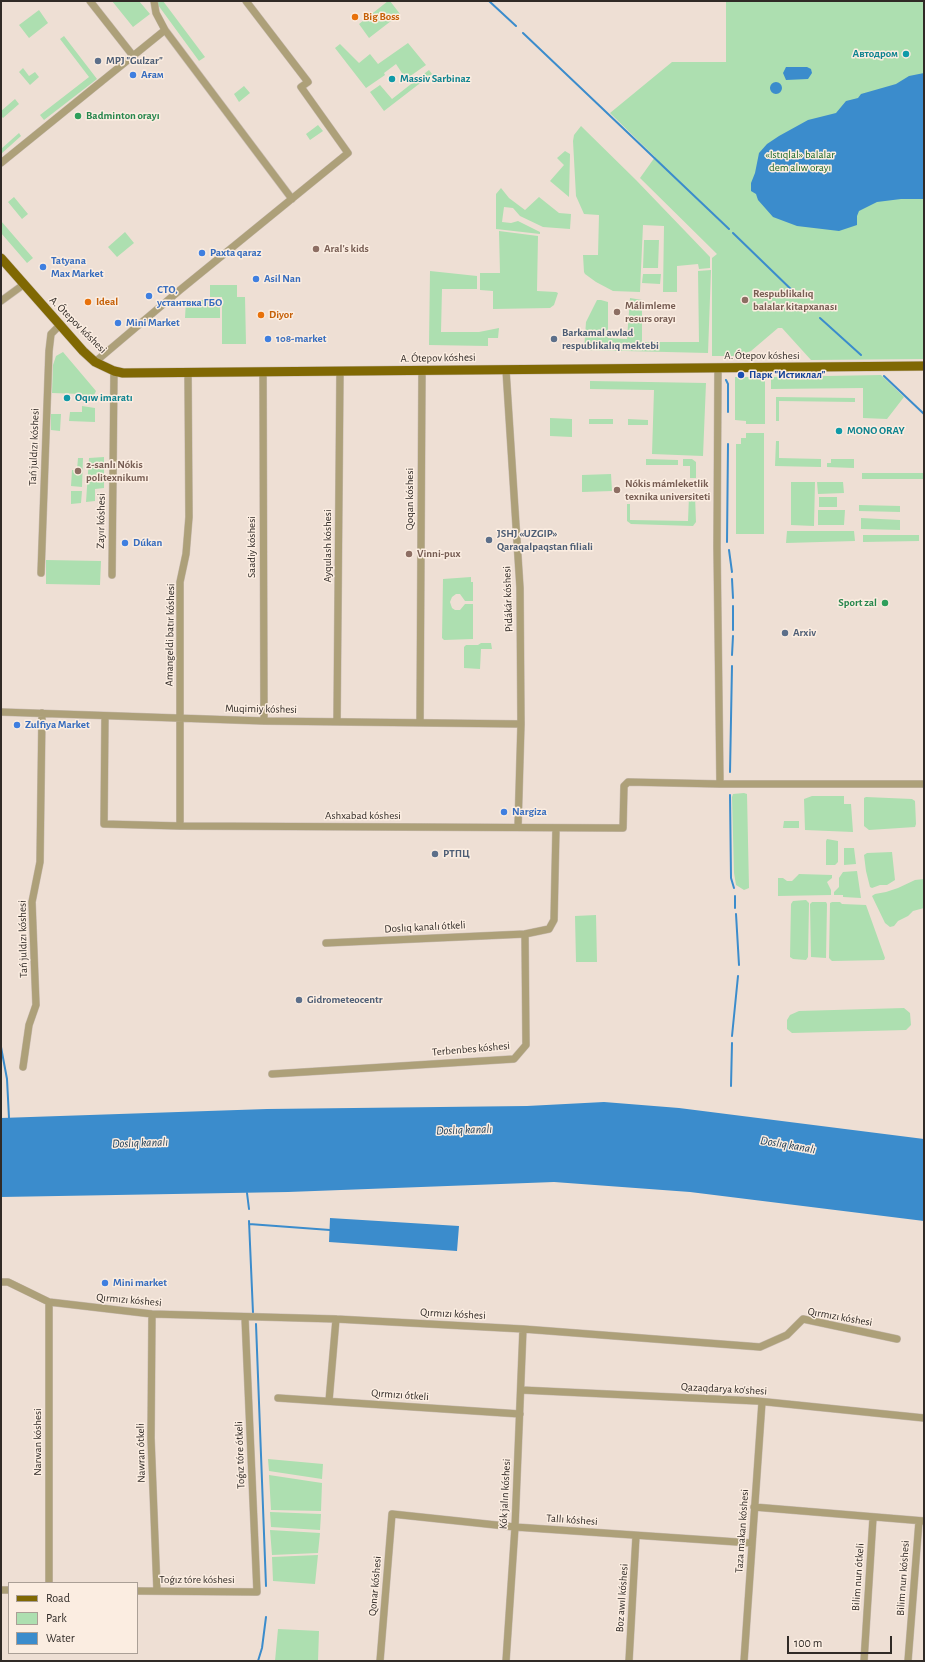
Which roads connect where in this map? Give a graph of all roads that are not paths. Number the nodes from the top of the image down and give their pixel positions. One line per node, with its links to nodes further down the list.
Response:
1 (90, 1): 5 (street)
2 (154, 1): 4 (street)
3 (246, 1): 7 (street)
4 (165, 30): 5 (street); 7 (street)
5 (134, 57): 6 (street)
6 (1, 163)
7 (292, 198): 12 (street)
8 (1, 258): 9 (main road, A. Ótepov kóshesi)
9 (23, 285): 10 (street); 11 (main road, A. Ótepov kóshesi)
10 (1, 301)
11 (60, 326): 12 (main road, A. Ótepov kóshesi); 21 (street, Tań juldızı kóshesi)
12 (95, 362): 17 (main road, A. Ótepov kóshesi)
13 (924, 366): 14 (main road, A. Ótepov kóshesi)
14 (718, 368): 16 (main road, A. Ótepov kóshesi); 31 (street)
15 (340, 370): 18 (main road, A. Ótepov kóshesi); 20 (main road, A. Ótepov kóshesi); 28 (street, Ayqulash kóshesi)
16 (506, 370): 18 (main road, A. Ótepov kóshesi); 30 (street, Pidákár kóshesi)
17 (114, 371): 19 (main road, A. Ótepov kóshesi); 22 (street, Zayır kóshesi)
18 (422, 371): 29 (street, Qoqan kóshesi)
19 (188, 372): 20 (main road, A. Ótepov kóshesi); 26 (street, Amangeldi batır kóshesi)
20 (263, 372): 27 (street, Saadiy kóshesi)
21 (41, 573)
22 (112, 575)
23 (1, 712): 24 (street, Muqimiy kóshesi)
24 (42, 713): 25 (street, Muqimiy kóshesi); 38 (street, Tań juldızı kóshesi)
25 (106, 716): 26 (street, Muqimiy kóshesi); 33 (street, Ashxabad kóshesi)
26 (179, 719): 27 (street, Muqimiy kóshesi); 33 (street, Amangeldi batır kóshesi)
27 (264, 721): 28 (street, Muqimiy kóshesi)
28 (337, 721): 29 (street, Muqimiy kóshesi)
29 (420, 723): 30 (street, Muqimiy kóshesi)
30 (521, 724): 34 (street, Pidákár kóshesi)
31 (720, 784): 32 (street); 35 (street, Ashxabad kóshesi)
32 (924, 784)
33 (180, 826): 34 (street, Ashxabad kóshesi)
34 (518, 827): 35 (street, Ashxabad kóshesi)
35 (556, 828): 36 (street)
36 (525, 934): 37 (street, Doslıq kanalı ótkeli); 39 (street, Terbenbes kóshesi)
37 (326, 943)
38 (23, 1067)
39 (272, 1074)
40 (1, 1282): 41 (street, Qırmızı kóshesi)
41 (49, 1302): 42 (street, Qırmızı kóshesi); 60 (street, Narwan kóshesi)
42 (152, 1314): 43 (street, Qırmızı kóshesi); 62 (street, Nawran ótkeli)
43 (246, 1318): 44 (street, Qırmızı kóshesi); 63 (street, Toǵız tóre ótkeli)
44 (336, 1319): 45 (street, Qırmızı kóshesi); 49 (street)
45 (523, 1329): 46 (street, Qırmızı kóshesi); 47 (street, Kók jalın kóshesi)
46 (897, 1339)
47 (521, 1390): 50 (street, Qazaqdarya ko'shesi); 51 (street, Kók jalın kóshesi)
48 (278, 1398): 49 (street, Qırmızı ótkeli)
49 (329, 1401): 51 (street, Qırmızı ótkeli)
50 (762, 1402): 52 (street, Qazaqdarya ko'shesi); 53 (street, Taza makan kóshesi)
51 (520, 1414): 57 (street, Kók jalın kóshesi)
52 (924, 1418)
53 (754, 1508): 55 (street); 59 (street, Taza makan kóshesi)
54 (392, 1514): 57 (street, Tallı kóshesi); 64 (street, Qonar kóshesi)
55 (873, 1518): 56 (street); 68 (street, Bilim nurı ótkeli)
56 (921, 1521): 69 (street, Bilim nurı kóshesi)
57 (515, 1527): 58 (street, Tallı kóshesi); 65 (street, Kók jalın kóshesi)
58 (636, 1536): 59 (street, Tallı kóshesi); 66 (street, Boz awıl kóshesi)
59 (752, 1543): 67 (street, Taza makan kóshesi)
60 (49, 1582)
61 (138, 1591): 62 (street, Toǵız tóre kóshesi)
62 (157, 1591): 63 (street, Toǵız tóre kóshesi)
63 (257, 1592)
64 (380, 1661)
65 (506, 1661)
66 (628, 1661)
67 (744, 1661)
68 (864, 1661)
69 (908, 1661)

